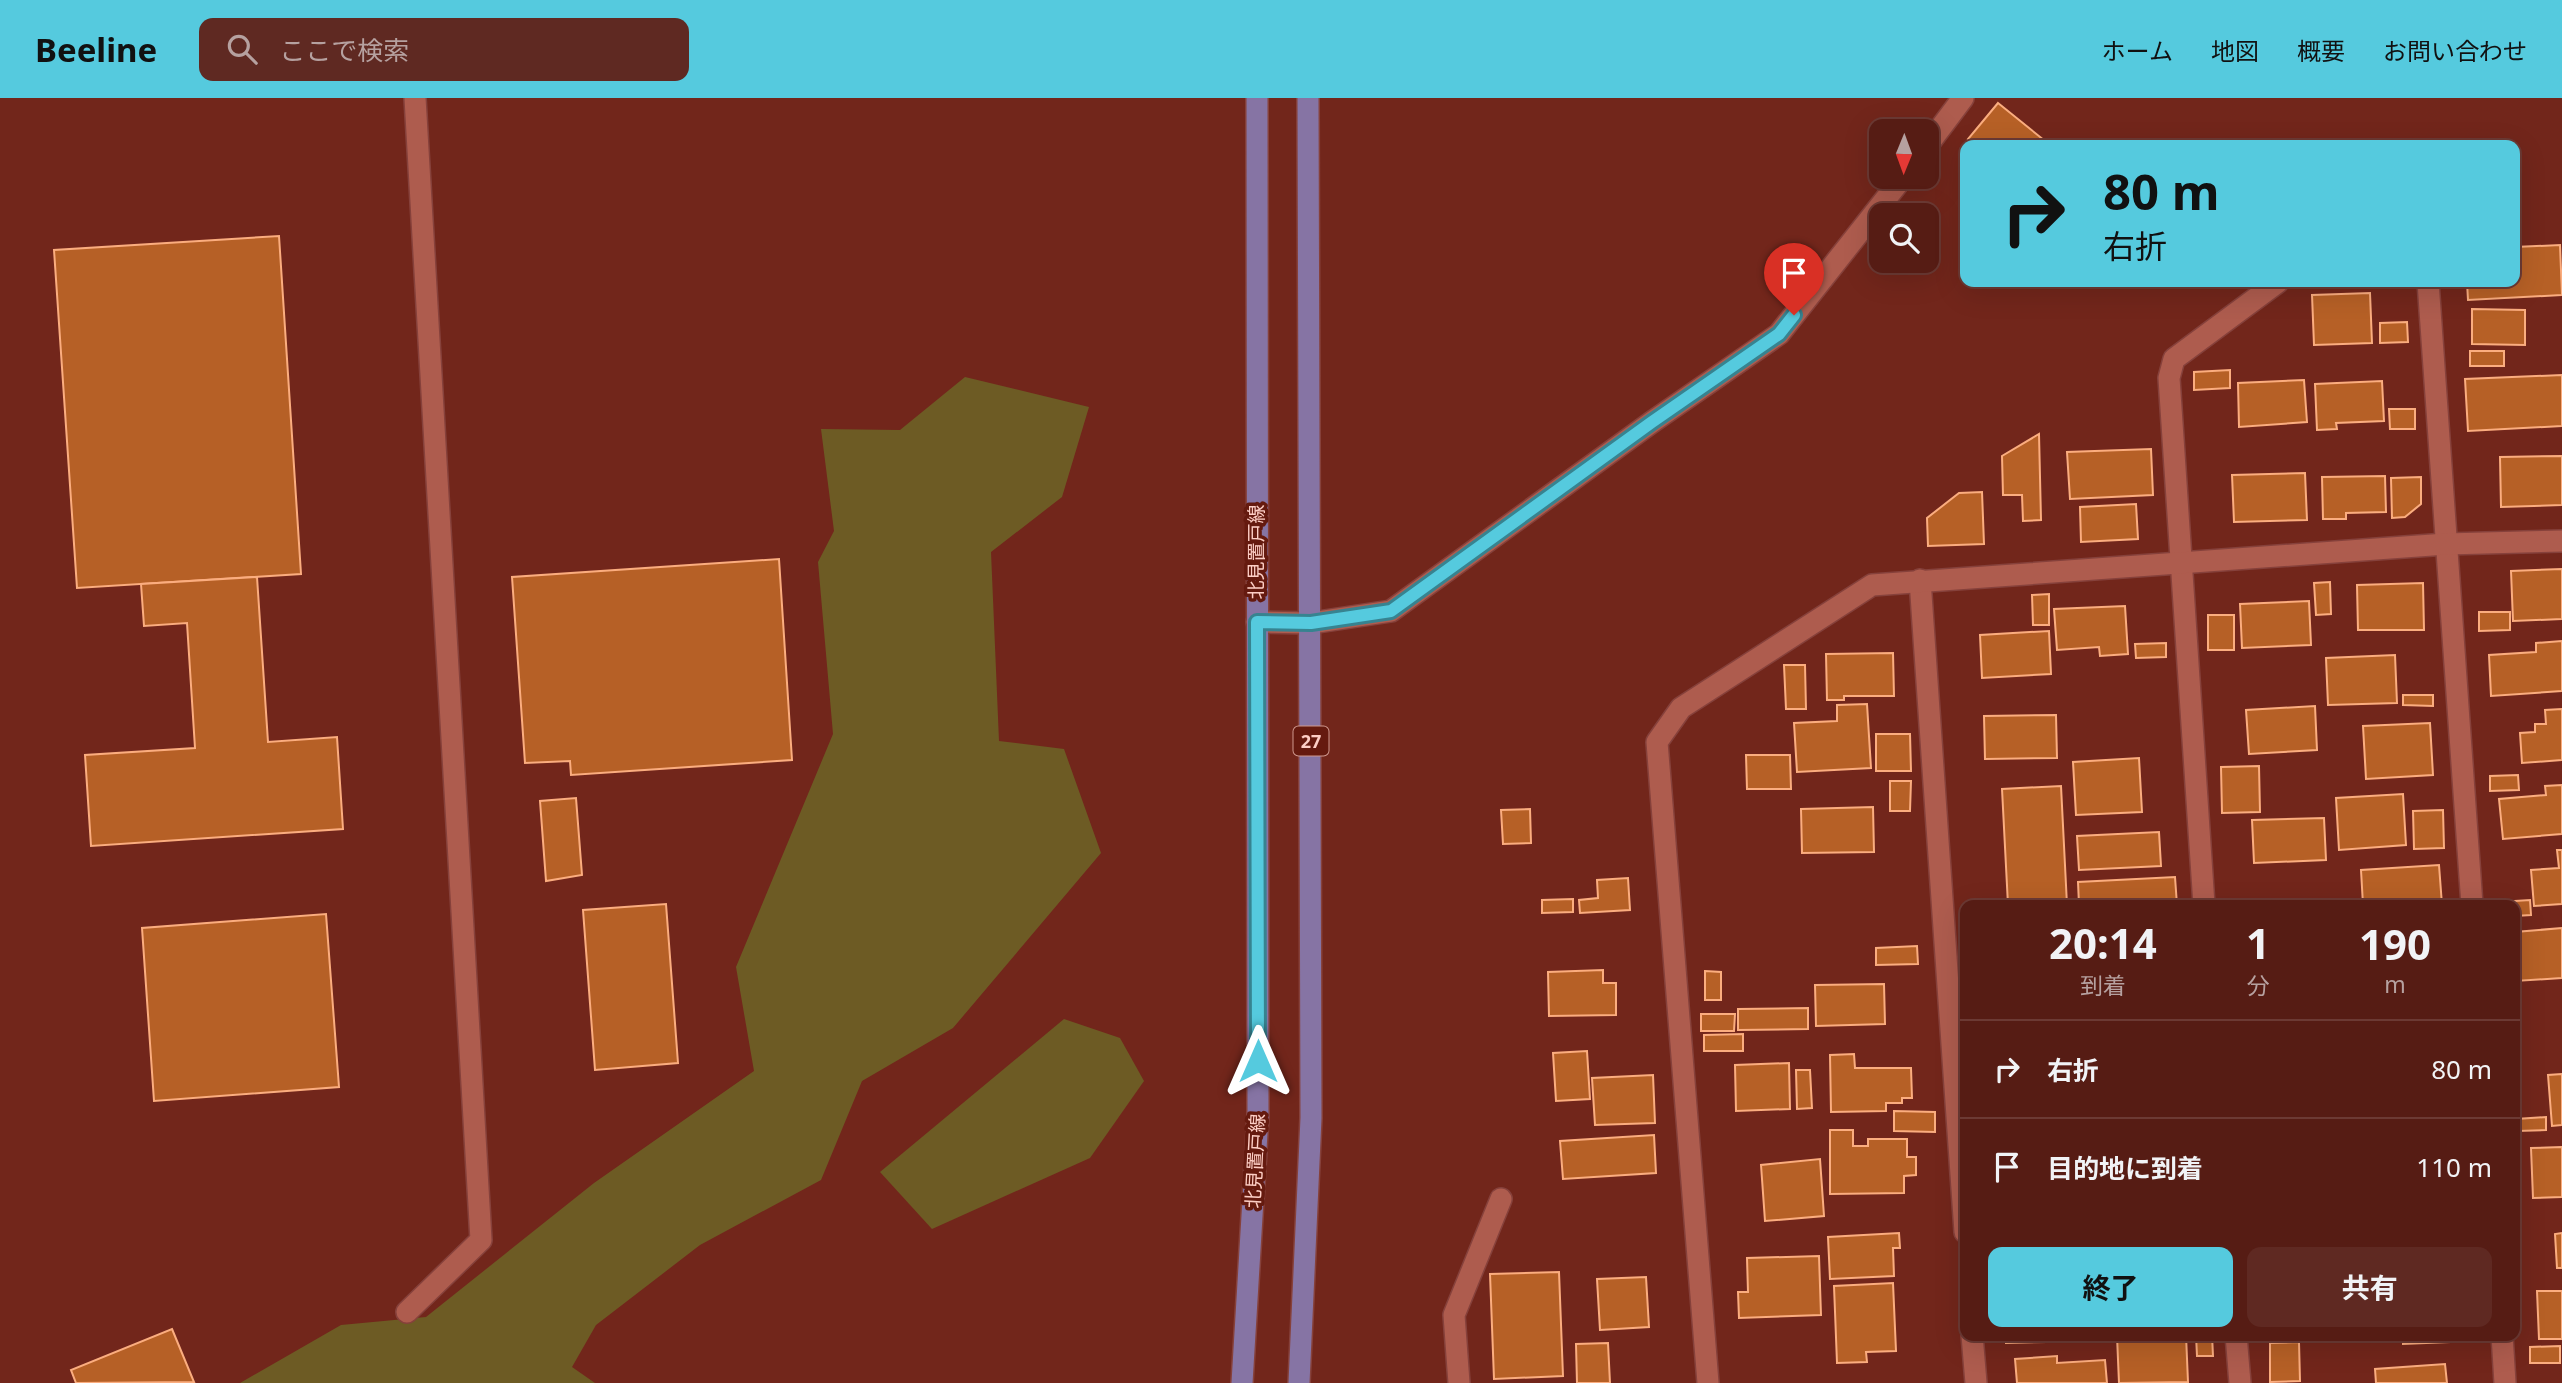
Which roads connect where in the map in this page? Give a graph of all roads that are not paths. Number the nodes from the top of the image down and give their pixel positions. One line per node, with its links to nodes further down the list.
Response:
1 (415, 98): 19 (street)
2 (1256, 98): 13 (main road, 北見置戸線)
3 (1308, 98): 14 (main road, 27)
4 (1963, 98): 5 (street)
5 (1939, 130)
6 (1894, 189): 14 (street)
7 (2271, 287): 11 (street)
8 (2428, 287): 10 (street)
9 (2562, 541): 10 (street)
10 (2446, 544): 11 (street); 16 (street)
11 (2179, 562): 12 (street); 15 (street)
12 (1920, 580): 17 (street); 26 (street)
13 (1257, 622): 14 (street); 23 (main road, 北見置戸線)
14 (1311, 623): 24 (main road, 27)
15 (2204, 900)
16 (2472, 900)
17 (1960, 1160)
18 (1501, 1199): 25 (street)
19 (407, 1312)
20 (1972, 1341): 27 (street)
21 (2236, 1341): 28 (street)
22 (2502, 1341): 29 (street)
23 (1242, 1383)
24 (1299, 1383)
25 (1459, 1383)
26 (1708, 1383)
27 (1976, 1383)
28 (2240, 1383)
29 (2505, 1383)

